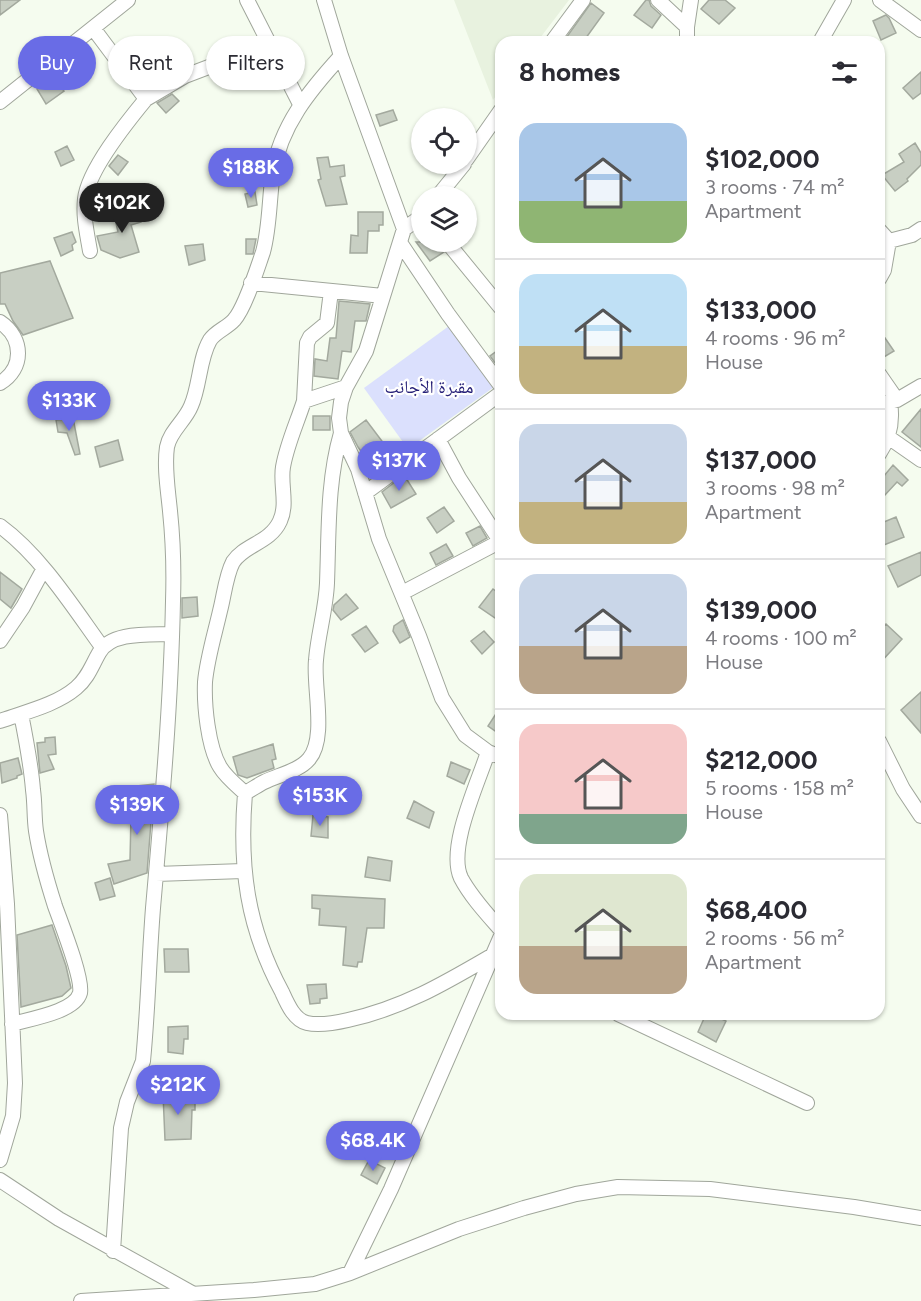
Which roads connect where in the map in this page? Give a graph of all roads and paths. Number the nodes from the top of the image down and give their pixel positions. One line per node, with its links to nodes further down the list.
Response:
1 (128, 0): 10 (street)
2 (247, 0): 12 (street)
3 (324, 0): 16 (street)
4 (584, 0): 13 (street)
5 (658, 0): 9 (street)
6 (691, 0): 9 (street)
7 (844, 0): 15 (street)
8 (880, 0): 11 (street)
9 (687, 27): 14 (street)
10 (93, 28): 19 (street); 20 (street)
11 (921, 30)
12 (265, 36)
13 (557, 36)
14 (687, 36)
15 (823, 36)
16 (341, 56): 21 (street); 27 (street)
17 (206, 68): 19 (street)
18 (293, 90): 21 (street)
19 (146, 99): 32 (street)
20 (0, 102)
21 (300, 104): 35 (street)
22 (495, 118): 23 (street)
23 (477, 144)
24 (456, 174): 25 (street)
25 (446, 186)
26 (411, 224): 27 (street)
27 (404, 229): 31 (street)
28 (921, 229): 30 (street)
29 (885, 237): 30 (street)
30 (889, 241): 34 (street)
31 (401, 244): 37 (street); 40 (street)
32 (90, 251)
33 (455, 252): 38 (street)
34 (885, 264)
35 (252, 283): 36 (street); 58 (street)
36 (331, 291): 37 (street); 45 (street)
37 (383, 296): 43 (street)
38 (495, 301)
39 (0, 322): 41 (street)
40 (495, 378)
41 (0, 383)
42 (921, 386): 46 (street)
43 (346, 387): 45 (street); 47 (street)
44 (495, 397): 49 (street)
45 (304, 401): 65 (street)
46 (889, 402): 48 (street)
47 (340, 433): 52 (street); 65 (street)
48 (888, 437): 50 (street); 51 (street)
49 (438, 439): 52 (street); 54 (street)
50 (885, 443)
51 (921, 460)
52 (364, 493): 57 (street)
53 (0, 526): 56 (street)
54 (495, 533)
55 (495, 544): 57 (street)
56 (43, 570): 59 (street); 60 (street)
57 (402, 593): 63 (street)
58 (172, 634): 60 (street); 70 (street)
59 (0, 641)
60 (102, 648): 61 (street)
61 (21, 714): 62 (street); 76 (street)
62 (0, 721)
63 (494, 755): 71 (street)
64 (885, 755): 67 (street)
65 (245, 793): 69 (street)
66 (0, 815): 68 (street)
67 (921, 816)
68 (2, 854): 72 (street)
69 (243, 871): 70 (street); 73 (street)
70 (156, 874): 81 (street)
71 (495, 923)
72 (5, 945): 76 (street)
73 (495, 958)
74 (495, 961): 82 (street)
75 (631, 1020): 77 (street)
76 (12, 1024): 78 (street)
77 (807, 1103)
78 (0, 1160)
79 (0, 1180): 81 (street)
80 (921, 1218): 82 (street)
81 (113, 1251): 83 (street)
82 (350, 1273): 83 (street)
83 (193, 1293): 84 (street)
84 (81, 1301)

